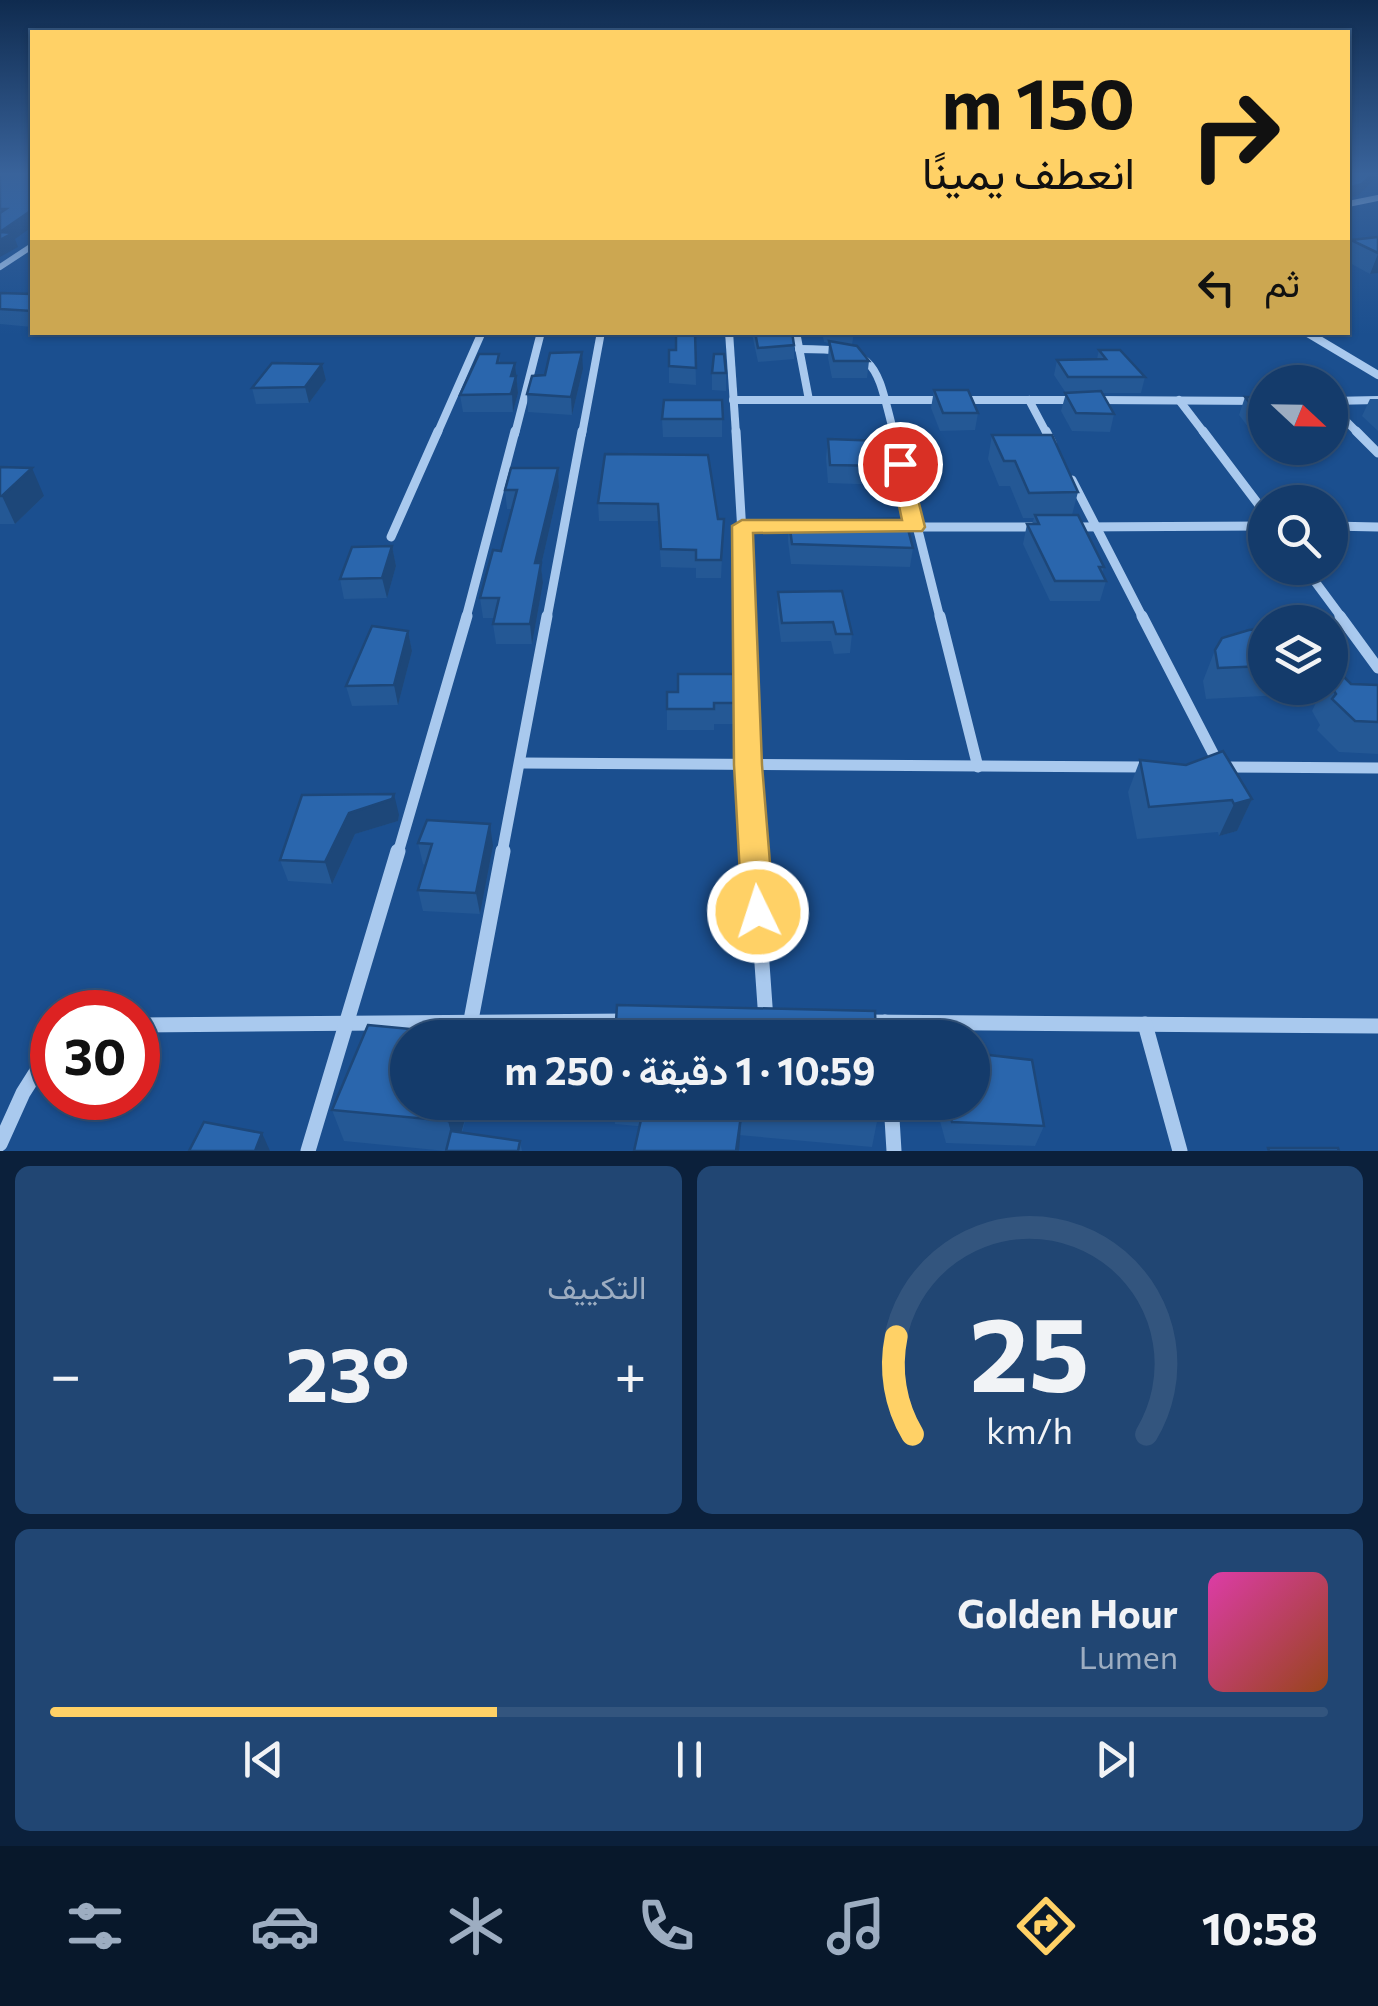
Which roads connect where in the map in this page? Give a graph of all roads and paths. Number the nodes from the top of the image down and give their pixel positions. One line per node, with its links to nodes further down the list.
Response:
1 (30, 247): 2 (street)
2 (0, 267)
3 (481, 335): 34 (street)
4 (540, 335): 46 (street)
5 (599, 335): 37 (street)
6 (729, 335): 11 (street)
7 (797, 335): 9 (street)
8 (1311, 335): 10 (street)
9 (799, 348): 12 (street); 13 (street)
10 (1378, 375)
11 (732, 400): 12 (street); 24 (street)
12 (808, 400): 13 (street)
13 (885, 400): 14 (street); 30 (street)
14 (1029, 400): 15 (street); 20 (street)
15 (1178, 400): 16 (street); 23 (street)
16 (1248, 400)
17 (1378, 400): 18 (street)
18 (1348, 402)
19 (1348, 422): 21 (street)
20 (1055, 448)
21 (1378, 453)
22 (1063, 464): 33 (street)
23 (1248, 491)
24 (742, 526): 25 (street); 38 (street)
25 (819, 526)
26 (876, 526): 30 (street)
27 (1248, 526): 33 (street)
28 (1348, 526): 29 (street)
29 (1378, 526)
30 (914, 527): 31 (street); 39 (street)
31 (1042, 527)
32 (1060, 527): 33 (street)
33 (1097, 527): 42 (street)
34 (390, 537)
35 (1317, 585): 36 (street)
36 (1378, 668)
37 (522, 763): 38 (street); 44 (street)
38 (748, 765): 39 (street); 45 (street)
39 (978, 767): 40 (street)
40 (1164, 767)
41 (1201, 767): 42 (street)
42 (1220, 767): 43 (street)
43 (1378, 768)
44 (472, 1020)
45 (766, 1020)
46 (350, 1021): 47 (street); 49 (street); 55 (street)
47 (390, 1021)
48 (1146, 1024): 50 (street); 51 (street); 57 (street)
49 (160, 1025)
50 (1378, 1026)
51 (990, 1028)
52 (30, 1082): 54 (street)
53 (892, 1120): 56 (street)
54 (0, 1144)
55 (308, 1151)
56 (894, 1151)
57 (1180, 1151)

